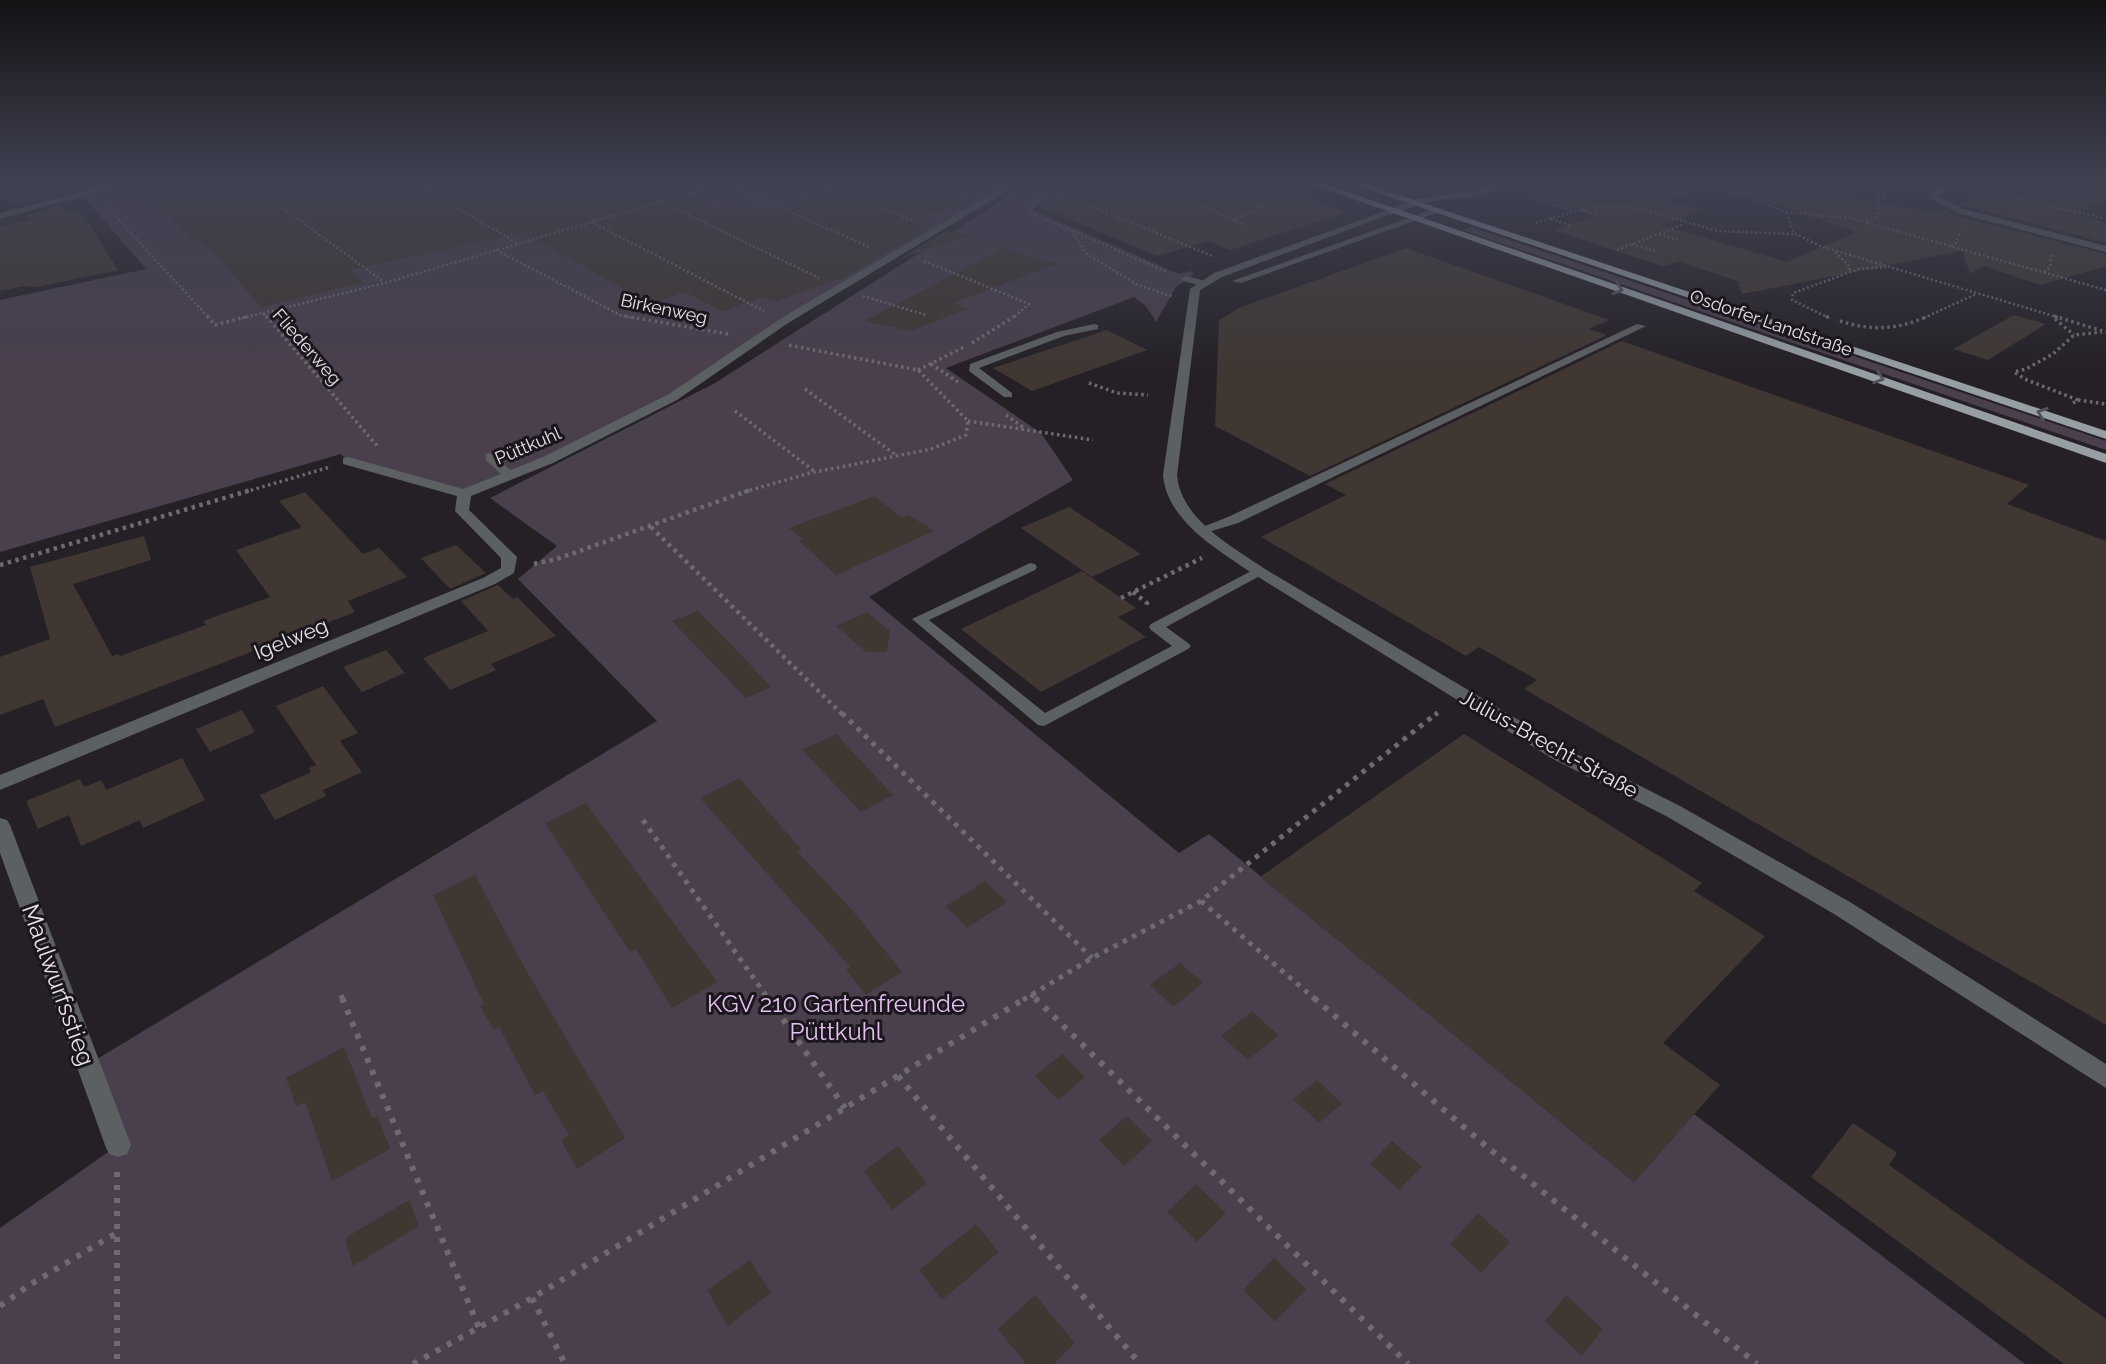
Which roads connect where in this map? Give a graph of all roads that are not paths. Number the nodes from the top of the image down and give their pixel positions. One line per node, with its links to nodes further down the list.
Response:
1 (913, 245): 16 (street, Püttkuhl)
2 (1304, 245): 7 (street)
3 (1342, 245): 8 (street)
4 (1485, 245): 14 (main road, Osdorfer Landstraße, one-way to 14)
5 (1538, 245): 12 (main road, Osdorfer Landstraße, one-way to 5)
6 (1186, 279): 7 (lane)
7 (1202, 283): 8 (street, Julius-Brecht-Straße)
8 (1193, 301): 18 (street, Julius-Brecht-Straße)
9 (1641, 326): 18 (lane)
10 (1094, 327): 11 (lane)
11 (1008, 395)
12 (2106, 435)
13 (490, 457): 16 (lane)
14 (2106, 459)
15 (348, 461): 17 (street)
16 (509, 475): 17 (street, Püttkuhl)
17 (464, 494): 21 (street, Igelweg)
18 (1202, 530): 20 (street, Julius-Brecht-Straße)
19 (1030, 567): 20 (lane)
20 (1260, 572): 23 (street, Julius-Brecht-Straße)
21 (0, 783)
22 (0, 825): 24 (street, Maulwurfsstieg)
23 (2106, 1077)
24 (118, 1144)

